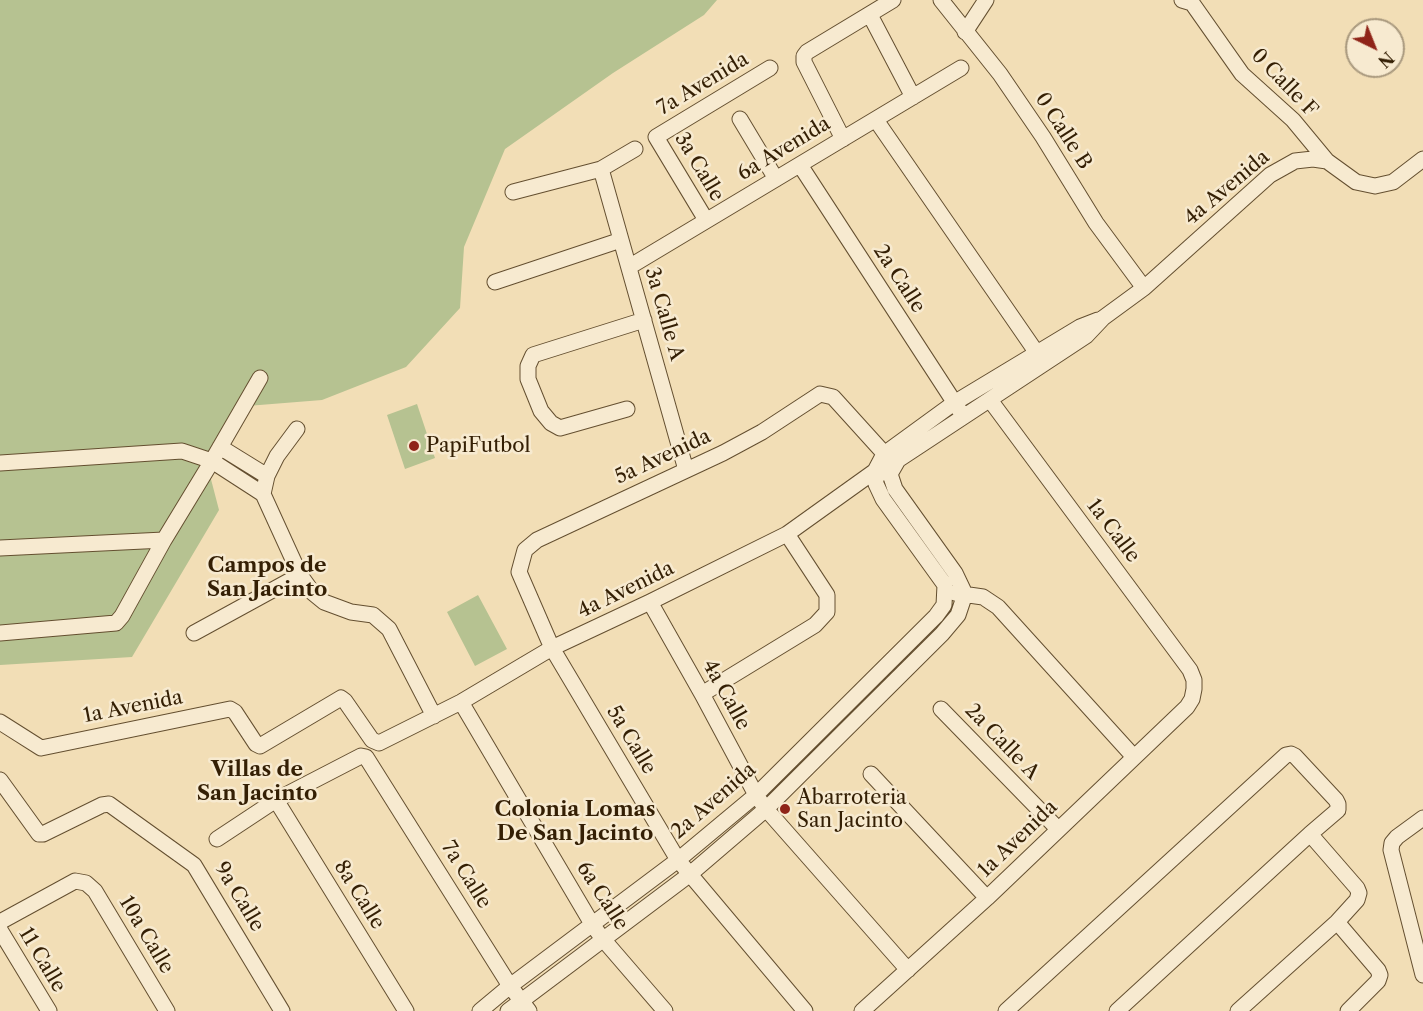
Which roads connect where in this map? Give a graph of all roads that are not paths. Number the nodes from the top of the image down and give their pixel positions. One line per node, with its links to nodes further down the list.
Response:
1 (893, 0): 5 (street)
2 (941, 0): 6 (street, 0 Calle B)
3 (986, 0): 6 (street)
4 (1188, 1): 16 (street, 0 Calle F)
5 (870, 15): 9 (street); 13 (street)
6 (964, 32): 25 (street, 0 Calle B)
7 (770, 68): 12 (street, 7a Avenida)
8 (961, 68): 9 (street, 6a Avenida)
9 (913, 97): 11 (street, 6a Avenida)
10 (740, 119): 19 (street)
11 (876, 120): 13 (street, 6a Avenida); 27 (street)
12 (657, 136): 21 (street, 3a Calle)
13 (843, 139): 17 (street, 6a Avenida)
14 (635, 149): 18 (street)
15 (1423, 159): 16 (street)
16 (1327, 161): 25 (street, 4a Avenida)
17 (800, 165): 19 (street, 6a Avenida); 31 (street, 2a Calle)
18 (601, 169): 20 (street); 22 (street, 3a Calle A)
19 (776, 179): 21 (street, 6a Avenida)
20 (513, 192)
21 (706, 220): 23 (street, 6a Avenida)
22 (621, 240): 23 (street, 3a Calle A); 24 (street)
23 (629, 267): 26 (street, 3a Calle A)
24 (495, 282)
25 (1144, 288): 27 (street, 4a Avenida)
26 (644, 320): 30 (street); 37 (street, 3a Calle A)
27 (1041, 358): 29 (street, 4a Avenida); 31 (street, 4a Avenida)
28 (260, 378): 33 (street)
29 (990, 400): 31 (street, 4a Avenida); 51 (street, 1a Calle)
30 (627, 409)
31 (959, 410): 36 (street, 4a Avenida)
32 (297, 429): 38 (street)
33 (220, 447): 34 (street); 38 (street)
34 (212, 461): 35 (street); 39 (street); 41 (street)
35 (0, 463)
36 (888, 465): 37 (street, 5a Avenida); 40 (street, 4a Avenida); 45 (street); 46 (street)
37 (686, 470): 43 (street, 5a Avenida)
38 (267, 476): 39 (street)
39 (263, 494): 44 (street)
40 (787, 534): 47 (street, 4a Avenida); 52 (street)
41 (165, 540): 42 (street); 48 (street)
42 (0, 548)
43 (522, 560): 50 (street, 5a Calle)
44 (300, 575): 49 (street); 55 (street)
45 (946, 592): 46 (street); 61 (street, 2a Avenida)
46 (965, 594): 58 (street); 63 (street, 2a Avenida)
47 (650, 602): 50 (street, 4a Avenida); 52 (street, 4a Calle)
48 (0, 633)
49 (194, 633)
50 (552, 648): 53 (street, 4a Avenida); 68 (street, 5a Calle)
51 (1194, 689): 58 (street, 1a Avenida)
52 (702, 694): 61 (street, 4a Calle)
53 (461, 702): 55 (street, 4a Avenida); 73 (street, 6a Calle)
54 (941, 709): 65 (street, 2a Calle A)
55 (434, 716): 57 (street, 4a Avenida)
56 (0, 722): 57 (street, 1a Avenida)
57 (263, 745)
58 (1134, 757): 65 (street, 1a Avenida)
59 (871, 774): 70 (street)
60 (2, 787): 82 (street, 9a Calle)
61 (756, 795): 63 (street, 4a Calle); 68 (street, 2a Avenida)
62 (276, 801): 67 (street); 78 (street, 7a Calle); 83 (street, 8a Calle)
63 (766, 809): 69 (street, 2a Avenida); 76 (street, 4a Calle)
64 (1423, 818): 77 (street)
65 (1058, 830): 70 (street, 1a Avenida)
66 (1310, 834): 72 (street); 88 (street); 89 (street)
67 (217, 839)
68 (678, 861): 69 (street, 5a Calle); 73 (street, 2a Avenida)
69 (689, 875): 75 (street, 2a Avenida); 86 (street, 5a Calle)
70 (987, 898): 76 (street, 1a Avenida)
71 (0, 922): 81 (street, 10a Calle)
72 (1337, 922): 90 (street); 91 (street)
73 (592, 924): 75 (street, 6a Calle); 78 (street, 2a Avenida)
74 (0, 930): 80 (street, 11 Calle)
75 (602, 938): 79 (street, 2a Avenida); 85 (street, 6a Calle)
76 (908, 970): 87 (street, 1a Avenida)
77 (1423, 975)
78 (510, 986): 79 (street, 7a Calle); 84 (street, 2a Avenida)
79 (519, 1008)
80 (49, 1011)
81 (167, 1011)
82 (282, 1011)
83 (406, 1011)
84 (480, 1011)
85 (665, 1011)
86 (805, 1011)
87 (862, 1011)
88 (1006, 1011)
89 (1117, 1011)
90 (1238, 1011)
91 (1347, 1011)

